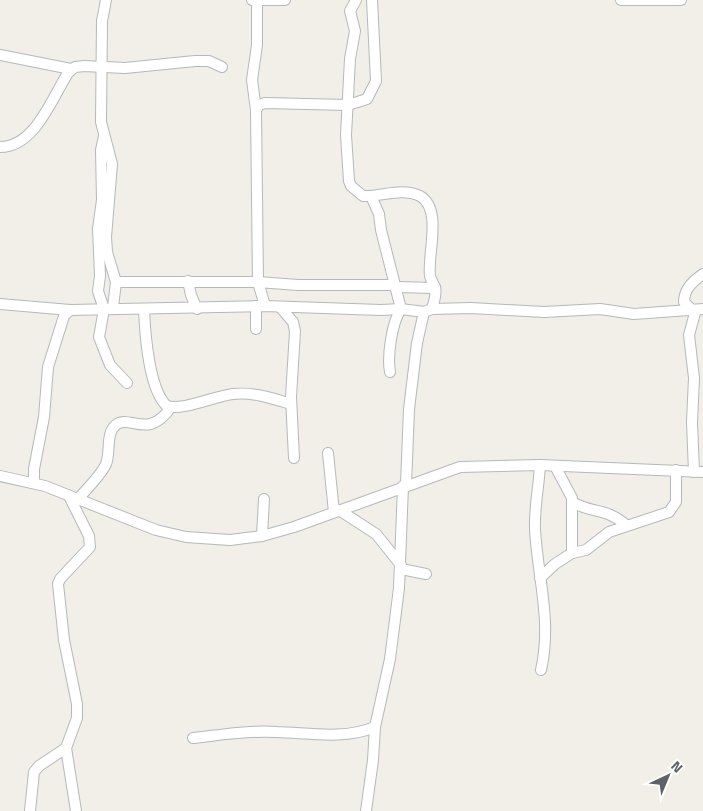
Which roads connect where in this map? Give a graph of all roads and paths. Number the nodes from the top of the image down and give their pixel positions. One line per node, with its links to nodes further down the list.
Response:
1 (106, 0): 9 (street)
2 (285, 0): 7 (street)
3 (356, 0): 12 (street)
4 (372, 0): 12 (street)
5 (621, 0): 6 (street)
6 (681, 0)
7 (255, 1): 13 (street)
8 (0, 55): 11 (street)
9 (103, 67): 10 (street); 11 (street); 14 (street)
10 (222, 67)
11 (71, 70): 15 (street)
12 (348, 105): 13 (street); 16 (street)
13 (256, 110): 20 (street)
14 (104, 136): 19 (street); 25 (street)
15 (0, 147)
16 (371, 196): 21 (street); 22 (street)
17 (703, 274): 30 (street)
18 (188, 281): 19 (street); 20 (street); 28 (street)
19 (116, 282): 25 (street)
20 (258, 282): 21 (street); 24 (street)
21 (395, 286): 22 (street); 29 (street)
22 (435, 288): 32 (street)
23 (0, 304): 31 (street)
24 (261, 306): 26 (street); 28 (street); 33 (street)
25 (109, 308): 27 (street); 31 (street); 35 (street)
26 (281, 308): 29 (street); 37 (street)
27 (144, 309): 28 (street); 38 (street)
28 (197, 309)
29 (401, 309): 32 (street); 34 (street)
30 (698, 309): 32 (street); 36 (street)
31 (70, 310): 46 (street)
32 (428, 310): 47 (street)
33 (256, 329)
34 (390, 372)
35 (127, 383)
36 (698, 394): 44 (street)
37 (291, 404): 38 (street); 40 (street)
38 (171, 407): 48 (street)
39 (328, 453): 51 (street)
40 (294, 458)
41 (540, 465): 42 (street); 47 (street); 57 (street)
42 (555, 466): 43 (street); 50 (street)
43 (676, 470): 44 (street); 52 (street)
44 (698, 472)
45 (0, 476): 46 (street)
46 (34, 483): 48 (street)
47 (404, 486): 51 (street); 55 (street)
48 (73, 498): 53 (street); 61 (street)
49 (264, 499): 53 (street)
50 (572, 502): 52 (street); 54 (street)
51 (337, 511): 53 (street); 55 (street)
52 (626, 525): 54 (street)
53 (262, 536)
54 (572, 553): 57 (street)
55 (401, 567): 56 (street); 59 (street)
56 (426, 574)
57 (540, 578): 58 (street)
58 (541, 670)
59 (375, 727): 60 (street); 64 (street)
60 (193, 738)
61 (66, 748): 62 (street); 63 (street)
62 (30, 811)
63 (76, 811)
64 (366, 811)

